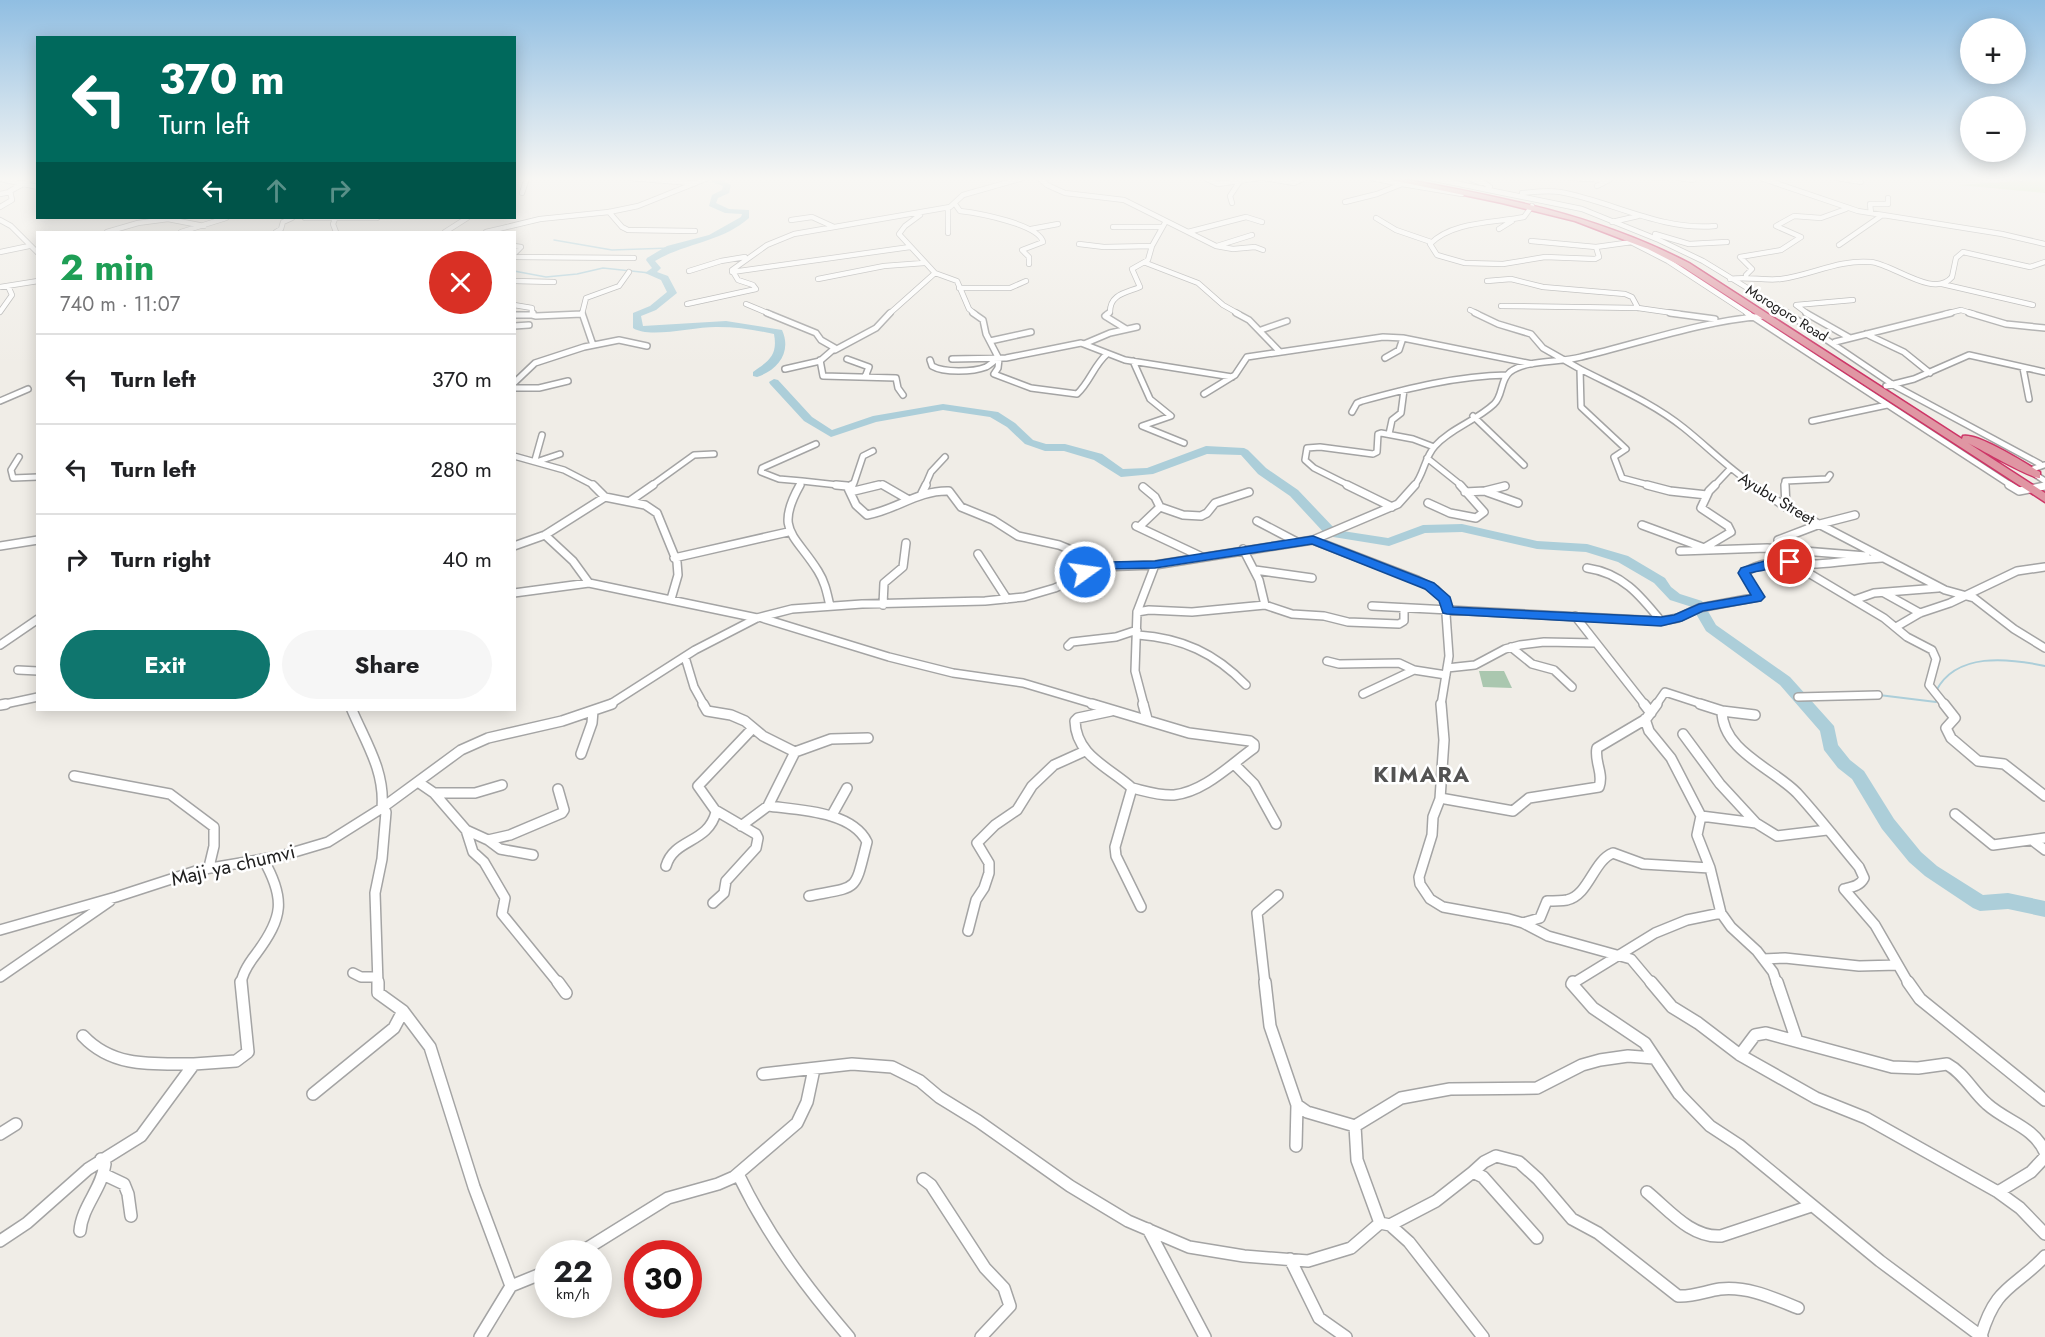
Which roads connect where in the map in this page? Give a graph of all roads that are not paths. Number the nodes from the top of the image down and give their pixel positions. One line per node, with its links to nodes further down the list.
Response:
1 (779, 240): 31 (street)
2 (905, 240): 25 (street)
3 (1043, 240): 36 (street)
4 (1155, 240): 23 (street)
5 (1205, 240): 24 (street)
6 (1234, 240): 24 (street)
7 (1426, 240): 17 (street)
8 (1434, 240): 17 (street)
9 (1632, 240): 18 (highway, Morogoro Road)
10 (1645, 240): 106 (highway, Morogoro Road)
11 (1657, 240): 43 (street)
12 (1678, 240): 19 (street)
13 (1796, 240): 41 (street)
14 (1846, 240): 22 (street)
15 (1531, 241): 26 (street)
16 (2036, 241): 21 (street)
17 (1431, 242): 26 (street)
18 (1636, 242): 26 (street); 65 (street); 66 (highway, Morogoro Road)
19 (1728, 242)
20 (1079, 244): 23 (street)
21 (2045, 244)
22 (1839, 245)
23 (1152, 246): 35 (street)
24 (1216, 246): 28 (street)
25 (910, 247): 34 (street); 39 (street)
26 (1596, 247)
27 (34, 249): 29 (street)
28 (1263, 250)
29 (0, 252)
30 (516, 255): 32 (street)
31 (749, 256): 37 (street); 39 (street)
32 (634, 258)
33 (2045, 262): 49 (street)
34 (924, 263): 40 (street); 42 (street)
35 (1146, 263): 72 (street); 74 (street)
36 (1029, 264)
37 (689, 271)
38 (629, 272): 62 (street)
39 (732, 272): 54 (street)
40 (935, 273): 52 (street); 84 (street)
41 (1746, 275): 43 (street); 49 (street)
42 (818, 279)
43 (1730, 279): 80 (street)
44 (1487, 280): 59 (street)
45 (36, 281): 50 (street)
46 (516, 281): 48 (street)
47 (1026, 281): 52 (street)
48 (554, 282)
49 (1942, 284): 57 (street)
50 (8, 286): 51 (street); 61 (street)
51 (0, 287)
52 (959, 288): 79 (street)
53 (1853, 300): 78 (street)
54 (687, 304)
55 (746, 304): 84 (street)
56 (516, 305): 64 (street)
57 (2033, 305)
58 (1501, 306): 59 (street)
59 (1638, 308): 67 (street)
60 (1470, 310): 91 (street, Ayubu Street)
61 (0, 312)
62 (582, 314): 64 (street); 82 (street)
63 (516, 315): 64 (street)
64 (532, 315)
65 (1752, 316): 66 (street); 67 (street); 114 (street)
66 (1763, 316): 136 (highway, Morogoro Road)
67 (1719, 320): 91 (street)
68 (1287, 321): 74 (street)
69 (529, 325): 70 (street)
70 (516, 326)
71 (1137, 327): 72 (street)
72 (1126, 328): 81 (street)
73 (2045, 328): 76 (street)
74 (1261, 330): 85 (street)
75 (1031, 332): 79 (street)
76 (1866, 334): 78 (street); 100 (street)
77 (1403, 338): 85 (street); 88 (street); 95 (street)
78 (1850, 338): 80 (street)
79 (990, 341): 87 (street)
80 (1835, 342): 106 (street)
81 (1084, 344): 86 (street); 87 (street)
82 (593, 345): 83 (street); 104 (street)
83 (647, 346)
84 (835, 350): 92 (street)
85 (1280, 352): 103 (street)
86 (1107, 354): 87 (street); 94 (street)
87 (999, 358): 90 (street); 93 (street)
88 (1384, 358)
89 (847, 359): 102 (street)
90 (952, 359)
91 (1562, 359): 95 (street); 98 (street, Ayubu Street)
92 (820, 360): 97 (street); 102 (street)
93 (930, 360)
94 (1133, 361): 103 (street); 120 (street)
95 (1534, 364): 101 (street)
96 (2023, 368): 99 (street); 100 (street); 112 (street)
97 (785, 369)
98 (1580, 369): 132 (street, Ayubu Street); 144 (street)
99 (2045, 372)
100 (1930, 373): 106 (street)
101 (1507, 375): 109 (street); 116 (street)
102 (865, 377): 111 (street)
103 (1232, 377): 110 (street)
104 (516, 381)
105 (568, 381): 107 (street)
106 (1890, 386): 136 (street); 136 (highway, Morogoro Road)
107 (516, 388)
108 (28, 389): 113 (street)
109 (1404, 390): 115 (street); 118 (street)
110 (1204, 394)
111 (903, 395)
112 (2029, 399)
113 (0, 401)
114 (1887, 405): 117 (street); 136 (street)
115 (1352, 412)
116 (1473, 417): 122 (street); 131 (street)
117 (1812, 421)
118 (1389, 434): 122 (street); 151 (street)
119 (542, 435): 130 (street)
120 (1184, 443)
121 (816, 444): 135 (street)
122 (1434, 447): 129 (street)
123 (873, 452): 139 (street)
124 (560, 454): 130 (street)
125 (714, 454): 147 (street)
126 (516, 456): 130 (street)
127 (945, 456): 143 (street)
128 (19, 457): 134 (street)
129 (1427, 458): 142 (street); 151 (street)
130 (537, 460): 145 (street)
131 (1524, 465)
132 (1730, 469): 144 (street); 152 (street, Ayubu Street)
133 (1830, 475): 152 (street)
134 (36, 477)
135 (802, 481): 139 (street); 157 (street)
136 (2041, 481)
137 (1505, 486): 140 (street)
138 (1143, 487): 150 (street)
139 (849, 490): 146 (street); 146 (street)
140 (1485, 491): 142 (street); 149 (street)
141 (1249, 492): 150 (street)
142 (1465, 492): 148 (street)
143 (922, 493): 146 (street); 174 (street)
144 (1707, 495): 166 (street)
145 (605, 497): 147 (street); 158 (street)
146 (909, 500)
147 (630, 501): 171 (street)
148 (1428, 503)
149 (1518, 504)
150 (1160, 507): 170 (street)
151 (1392, 507): 160 (street)
152 (1786, 507): 155 (street, Ayubu Street)
153 (1855, 515): 155 (street)
154 (1257, 521): 161 (street)
155 (1820, 524): 168 (street); 172 (street, Ayubu Street)
156 (1642, 525): 166 (street)
157 (788, 532): 171 (street); 190 (street)
158 (544, 535): 163 (street); 180 (street)
159 (36, 540): 164 (street)
160 (1313, 540): 161 (street); 193 (street)
161 (1297, 542): 165 (street)
162 (906, 543): 188 (street)
163 (516, 545)
164 (0, 546)
165 (1243, 549): 170 (street); 178 (street)
166 (1708, 549): 167 (street); 168 (street)
167 (1680, 551)
168 (1784, 551): 172 (street); 173 (street)
169 (978, 555): 186 (street)
170 (1200, 556): 175 (street)
171 (674, 558): 185 (street)
172 (1882, 558): 173 (street); 181 (street, Ayubu Street)
173 (1790, 562): 187 (street); 199 (street)
174 (1109, 565): 175 (street); 186 (street)
175 (1155, 565): 194 (street)
176 (2045, 567): 184 (street)
177 (1587, 568): 199 (street)
178 (1255, 570): 179 (street); 189 (street)
179 (1312, 578)
180 (589, 583): 182 (street); 185 (street)
181 (1946, 590): 183 (street); 184 (street, Ayubu Street)
182 (516, 593)
183 (1884, 593): 187 (street); 195 (street)
184 (1964, 595): 195 (street); 206 (street, Ayubu Street)
185 (671, 599): 197 (street)
186 (1007, 599): 188 (street)
187 (1854, 600): 200 (street)
188 (883, 605): 190 (street)
189 (1266, 605): 192 (street); 194 (street)
190 (830, 606): 197 (street)
191 (1372, 606): 192 (street)
192 (1404, 610): 193 (street)
193 (1447, 610): 196 (street); 212 (street)
194 (1137, 612): 201 (street)
195 (1920, 613): 200 (street)
196 (1575, 616): 199 (street); 202 (street)
197 (759, 618): 207 (street, Maji ya chumvi); 220 (street)
198 (36, 620): 203 (street)
199 (1661, 621)
200 (1896, 627): 241 (street)
201 (1138, 632): 204 (street); 213 (street); 226 (street)
202 (1596, 643): 205 (street); 225 (street)
203 (0, 645)
204 (1068, 646)
205 (1511, 647): 212 (street); 214 (street)
206 (2045, 648)
207 (685, 657): 222 (street, Maji ya chumvi); 227 (street)
208 (1327, 661): 210 (street)
209 (18, 670): 211 (street)
210 (1414, 670): 212 (street); 215 (street)
211 (36, 671)
212 (1447, 672): 242 (street)
213 (1246, 685)
214 (1572, 687)
215 (1363, 694)
216 (1878, 695): 218 (street)
217 (36, 697): 219 (street)
218 (1798, 697)
219 (0, 705)
220 (1113, 710): 226 (street); 230 (street)
221 (352, 711): 244 (street)
222 (593, 711): 232 (street); 235 (street, Maji ya chumvi)
223 (1722, 711): 224 (street); 225 (street); 253 (street)
224 (1755, 715)
225 (1648, 716): 242 (street); 248 (street)
226 (1147, 719): 233 (street)
227 (753, 729): 231 (street); 245 (street)
228 (1683, 734): 249 (street)
229 (868, 738): 231 (street)
230 (1085, 751): 238 (street); 271 (street)
231 (795, 752): 243 (street)
232 (581, 754)
233 (1234, 764): 238 (street); 250 (street)
234 (74, 776): 261 (street)
235 (418, 782): 240 (street); 244 (street, Maji ya chumvi)
236 (502, 784): 240 (street)
237 (847, 788): 247 (street)
238 (1132, 788): 267 (street)
239 (558, 789): 255 (street)
240 (434, 793): 252 (street)
241 (2045, 796)
242 (1440, 798): 269 (street)
243 (768, 806): 247 (street); 251 (street)
244 (382, 808): 259 (street, Maji ya chumvi); 277 (street)
245 (717, 812): 251 (street); 260 (street)
246 (1954, 814): 256 (street)
247 (832, 815): 264 (street)
248 (1701, 816): 249 (street); 262 (street)
249 (1756, 823): 253 (street)
250 (1276, 824)
251 (741, 826): 266 (street)
252 (466, 830): 255 (street); 278 (street)
253 (1827, 830): 274 (street)
254 (2045, 838): 256 (street)
255 (488, 840): 258 (street)
256 (2032, 840): 257 (street)
257 (2045, 850)
258 (533, 855)
259 (263, 859): 261 (street, Maji ya chumvi); 284 (street)
260 (666, 866)
261 (209, 867): 265 (street, Maji ya chumvi)
262 (1710, 868): 268 (street); 269 (street)
263 (1278, 895): 289 (street)
264 (810, 896)
265 (116, 897): 270 (street, Maji ya chumvi); 276 (street)
266 (713, 903)
267 (1142, 908)
268 (1721, 913): 272 (street); 273 (street)
269 (1523, 923): 272 (street)
270 (0, 930)
271 (968, 931)
272 (1616, 956): 282 (street); 283 (street)
273 (1763, 959): 274 (street); 281 (street)
274 (1898, 965): 288 (street)
275 (353, 973): 277 (street)
276 (0, 977)
277 (376, 977): 279 (street)
278 (566, 993)
279 (403, 1011): 287 (street); 314 (street)
280 (83, 1036): 284 (street)
281 (1797, 1041): 282 (street); 294 (street)
282 (1740, 1055): 301 (street)
283 (1654, 1058): 291 (street); 302 (street)
284 (194, 1064): 295 (street)
285 (814, 1069): 286 (street); 298 (street); 305 (street)
286 (763, 1074)
287 (313, 1094)
288 (2045, 1100)
289 (1297, 1105): 291 (street); 293 (street)
290 (16, 1124): 292 (street)
291 (1354, 1126): 304 (street)
292 (0, 1134)
293 (1296, 1146)
294 (2045, 1155): 301 (street)
295 (101, 1159): 297 (street); 310 (street)
296 (1473, 1172): 304 (street); 308 (street); 315 (street)
297 (105, 1175): 303 (street); 306 (street)
298 (739, 1176): 309 (street); 318 (street)
299 (923, 1179): 319 (street)
300 (1647, 1192): 302 (street)
301 (1998, 1192): 307 (street)
302 (1811, 1206): 316 (street)
303 (131, 1216)
304 (1385, 1224): 312 (street); 322 (street)
305 (1148, 1229): 312 (street); 320 (street)
306 (80, 1231)
307 (2045, 1234)
308 (1538, 1238)
309 (601, 1240)
310 (0, 1241)
311 (2045, 1256): 316 (street)
312 (1290, 1259): 321 (street)
313 (534, 1277): 314 (street)
314 (512, 1286): 317 (street)
315 (1798, 1308)
316 (1981, 1336)
317 (480, 1337)
318 (849, 1337)
319 (981, 1337)
320 (1205, 1337)
321 (1346, 1337)
322 (1483, 1337)

